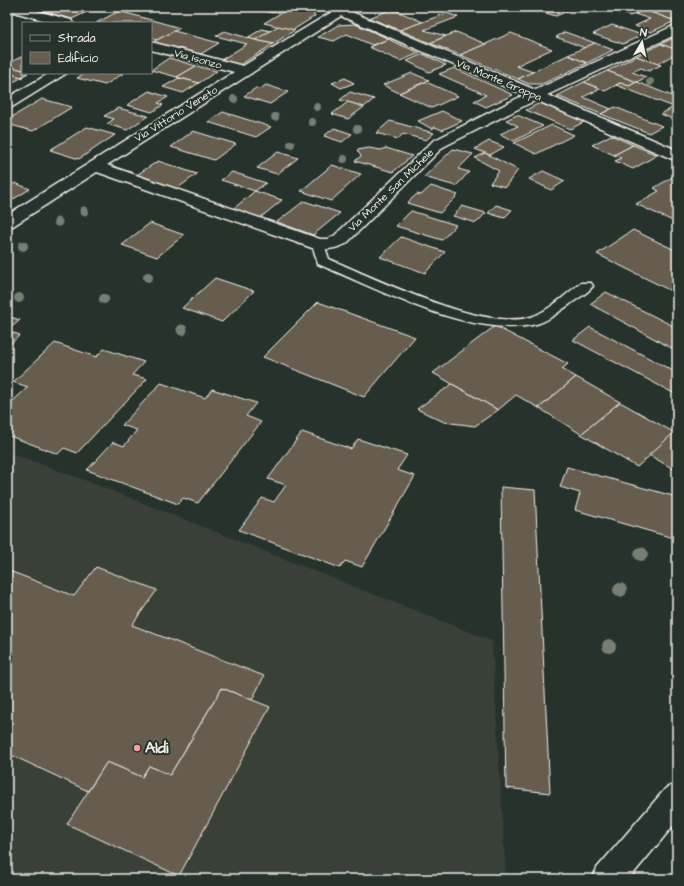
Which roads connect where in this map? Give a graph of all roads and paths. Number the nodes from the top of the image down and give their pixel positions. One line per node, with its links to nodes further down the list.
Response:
1 (8, 7): 4 (street)
2 (320, 7): 3 (street, Via Monte Grappa)
3 (343, 9): 7 (street, Via Vittorio Veneto); 9 (street, Via Monte Grappa)
4 (63, 22)
5 (677, 28): 9 (street, Via Monte San Michele)
6 (152, 46): 7 (street, Via Isonzo)
7 (245, 71): 12 (street, Via Vittorio Veneto)
8 (58, 74): 10 (street)
9 (535, 96): 11 (street, Via Monte Grappa); 14 (street, Via Monte San Michele)
10 (7, 104)
11 (677, 156)
12 (94, 166): 13 (street, Via Vittorio Veneto); 14 (street, Via Monte San Michele)
13 (7, 222)
14 (318, 244): 15 (lane)
15 (586, 286)
16 (677, 798): 17 (street)
17 (608, 879)

